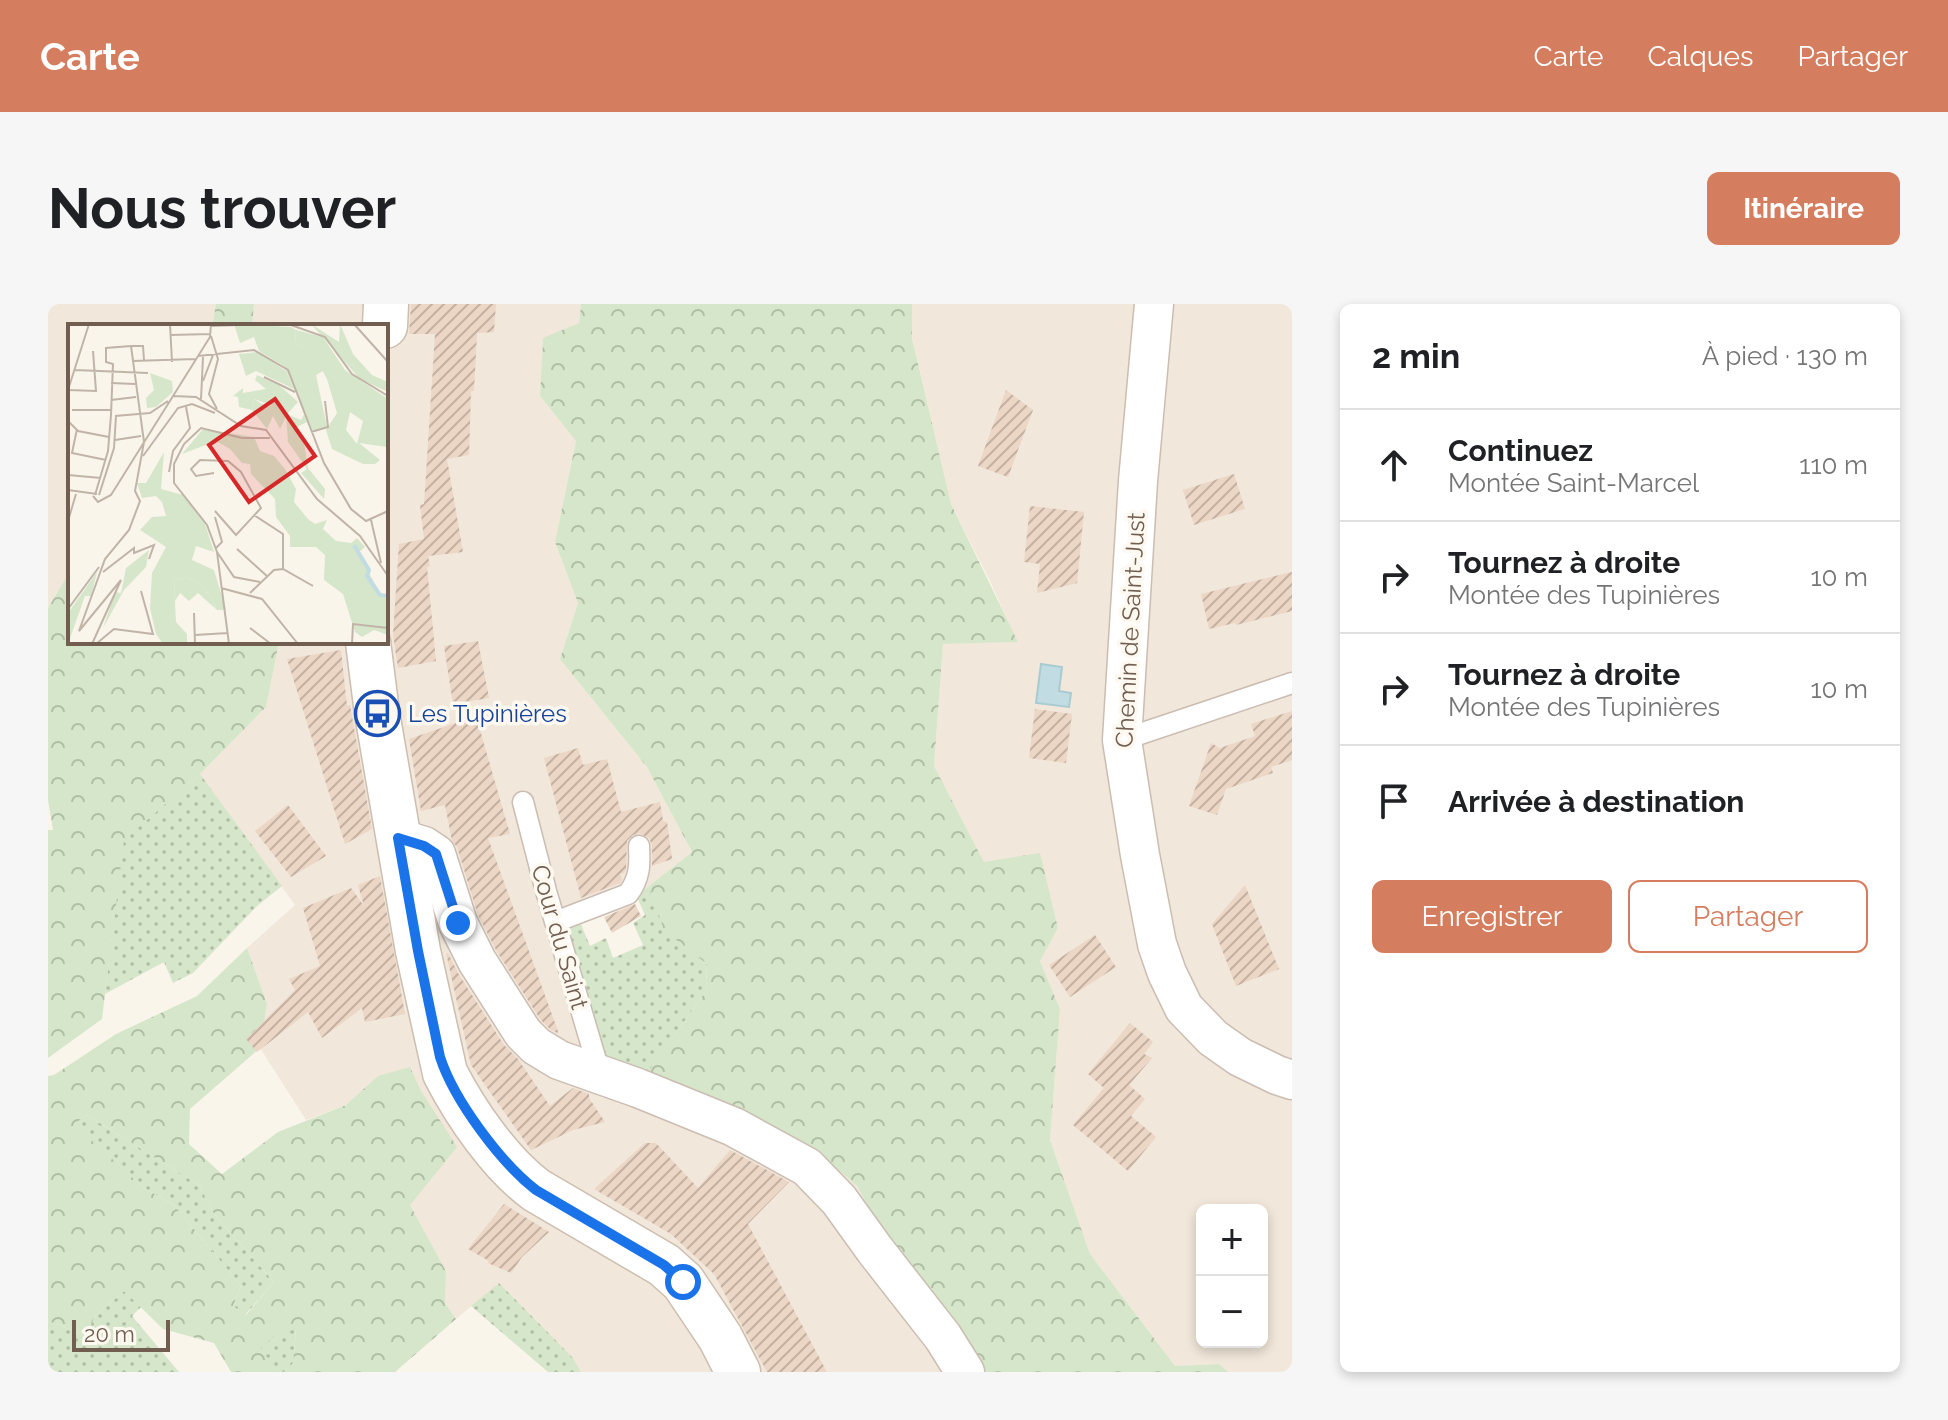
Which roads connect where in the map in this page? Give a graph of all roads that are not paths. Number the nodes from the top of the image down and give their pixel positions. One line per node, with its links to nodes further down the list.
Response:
1 (386, 304): 3 (main road)
2 (1154, 304): 6 (street, Chemin de Saint-Just)
3 (385, 324)
4 (368, 644): 8 (main road)
5 (1292, 683): 6 (lane)
6 (1122, 740): 12 (street, Chemin de Saint-Just)
7 (523, 802): 10 (lane, Cour du Saint)
8 (398, 838): 11 (street); 13 (main road)
9 (639, 846): 10 (lane)
10 (555, 922): 11 (lane, Cour du Saint)
11 (593, 1072): 14 (street)
12 (1292, 1080)
13 (738, 1372)
14 (965, 1372)

